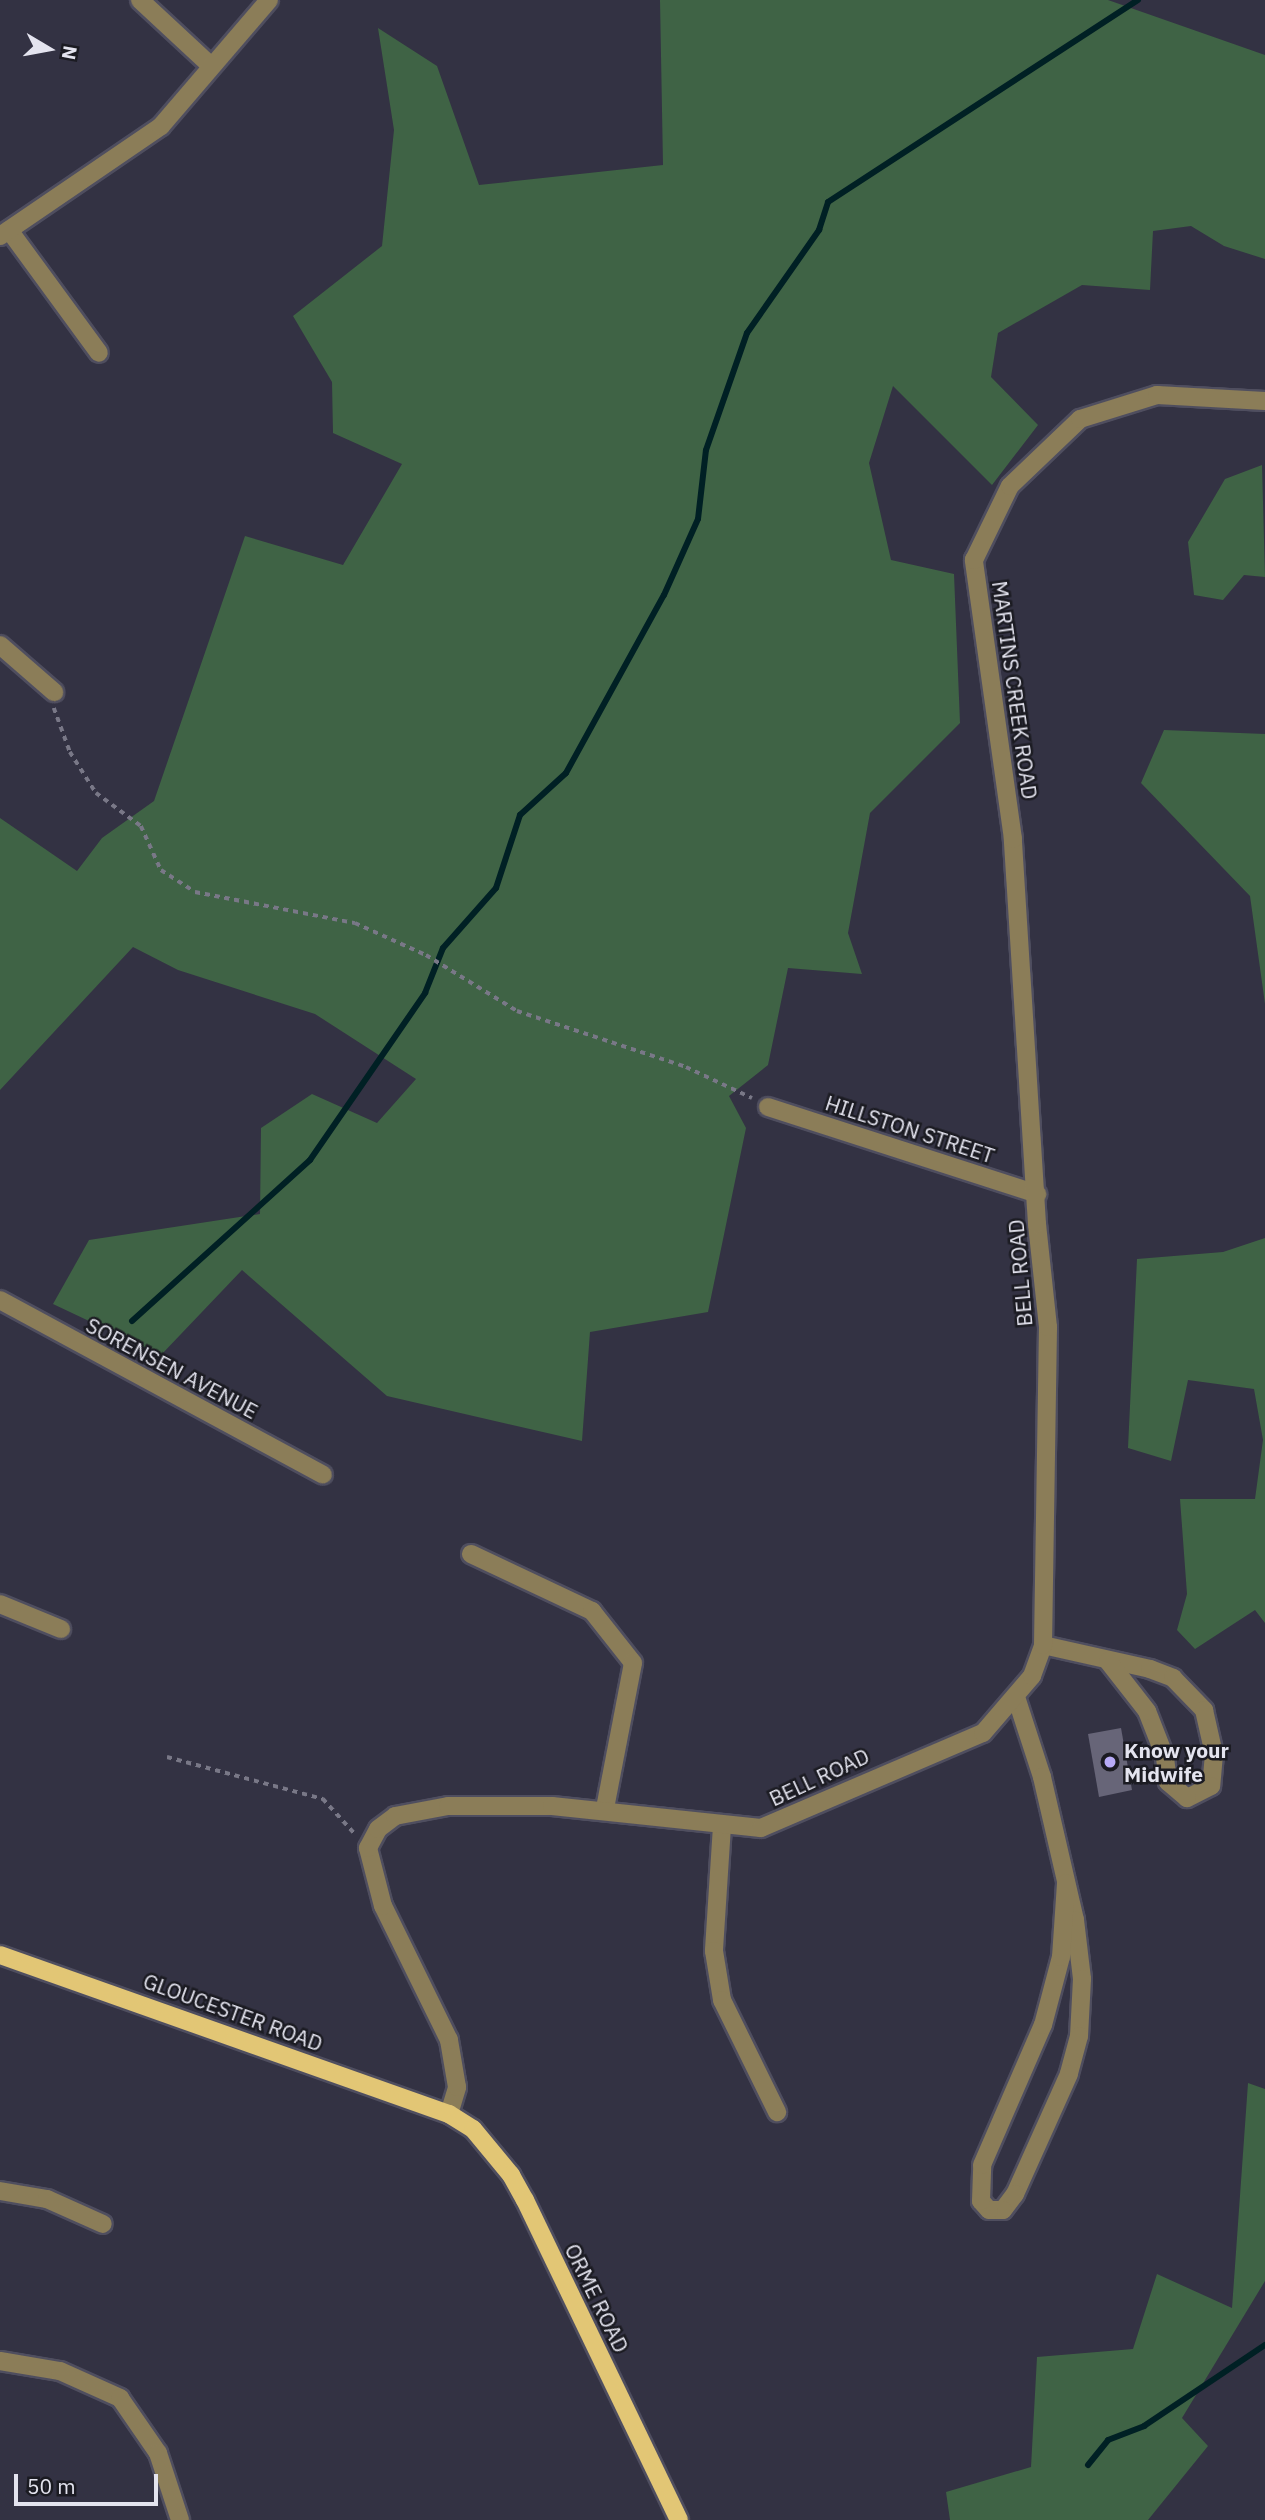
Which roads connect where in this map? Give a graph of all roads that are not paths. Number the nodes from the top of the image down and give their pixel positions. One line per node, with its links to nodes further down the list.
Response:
1 (140, 0): 3 (street)
2 (269, 0): 3 (street)
3 (211, 66): 4 (street)
4 (4, 233): 5 (street)
5 (99, 353)
6 (1265, 401): 10 (street, MARTINS CREEK ROAD)
7 (0, 645): 8 (street)
8 (54, 692)
9 (768, 1107): 10 (street, HILLSTON STREET)
10 (1038, 1194): 16 (street, BELL ROAD)
11 (0, 1300): 12 (street, SORENSEN AVENUE)
12 (323, 1475)
13 (471, 1555): 19 (street)
14 (0, 1604): 15 (street)
15 (61, 1629)
16 (1043, 1645): 17 (street); 18 (street, BELL ROAD)
17 (1108, 1661): 17 (street)
18 (1017, 1700): 20 (street, BELL ROAD); 21 (street)
19 (605, 1809): 20 (street, BELL ROAD); 24 (street, BELL ROAD)
20 (722, 1826): 23 (street)
21 (1066, 1883): 21 (street)
22 (0, 1955): 24 (main road, GLOUCESTER ROAD)
23 (777, 2112)
24 (449, 2114): 29 (main road, ORME ROAD)
25 (0, 2191): 26 (street)
26 (103, 2224)
27 (0, 2361): 28 (street)
28 (180, 2520)
29 (679, 2520)

